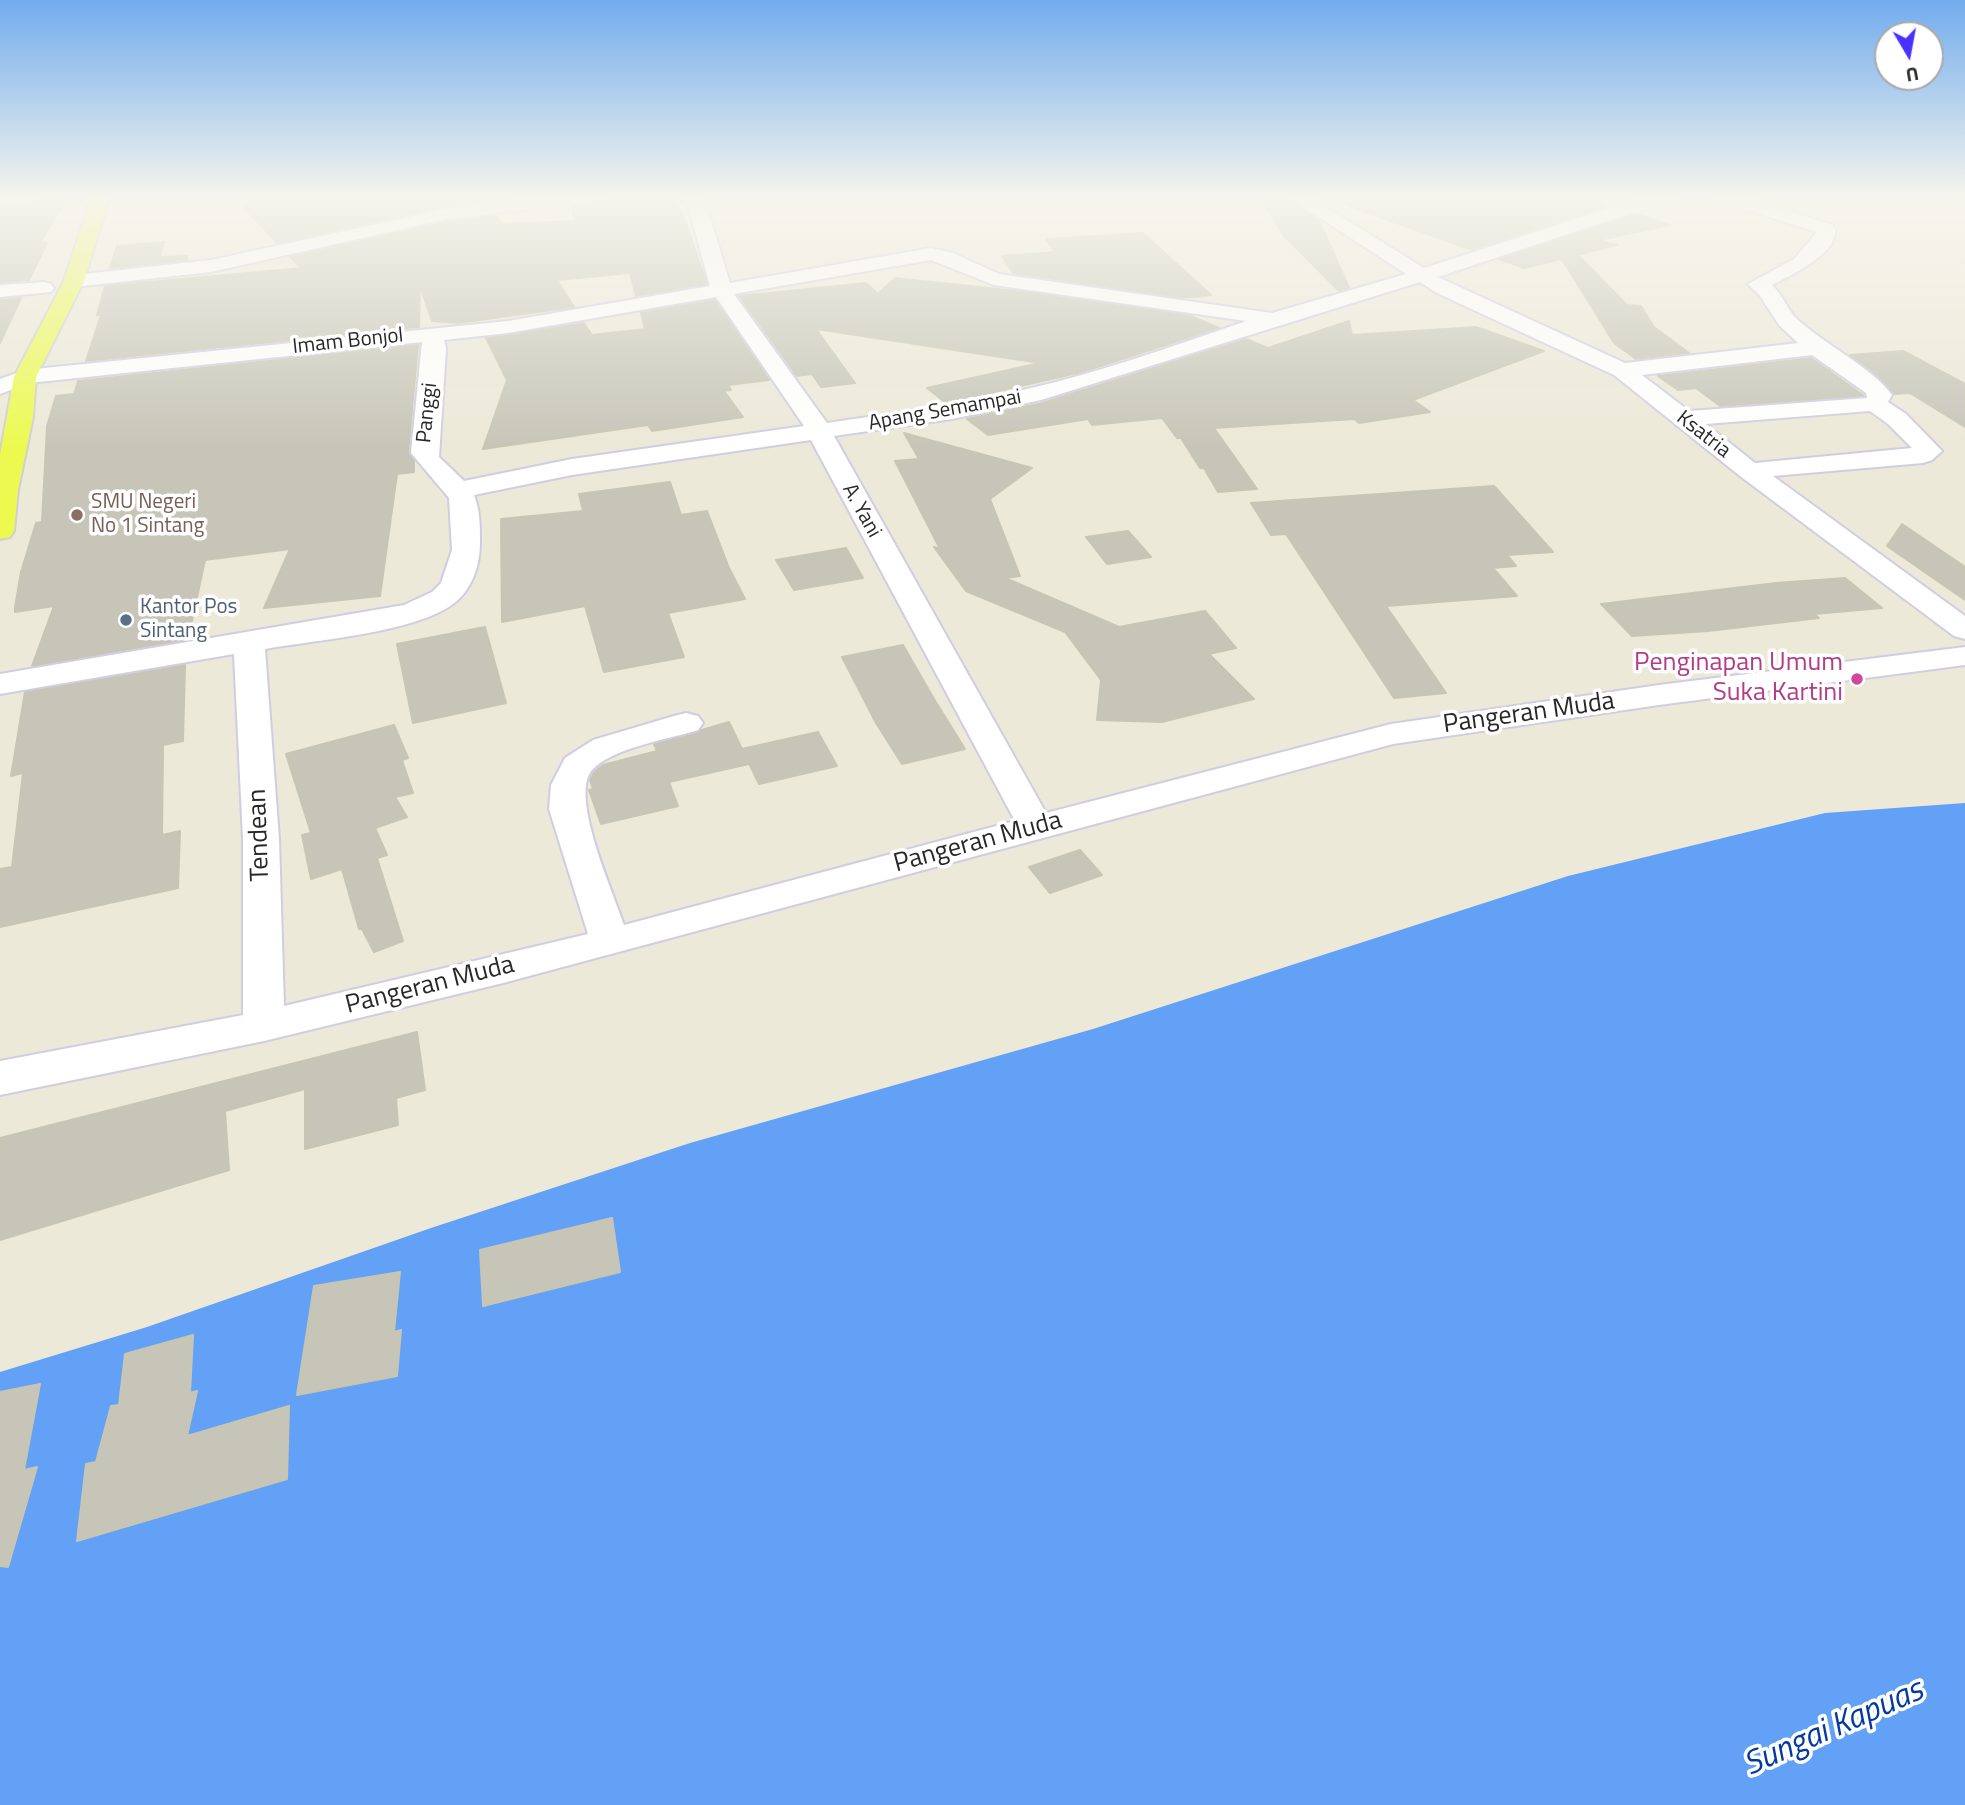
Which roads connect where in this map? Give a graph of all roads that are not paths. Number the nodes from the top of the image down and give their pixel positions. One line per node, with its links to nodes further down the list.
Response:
1 (44, 279): 11 (street)
2 (48, 279): 13 (main road)
3 (90, 279): 10 (street)
4 (719, 279): 12 (street, A. Yani)
5 (788, 279): 12 (street, Imam Bonjol)
6 (996, 279): 14 (street, Imam Bonjol)
7 (1409, 279): 14 (street, Apang Semampai)
8 (1427, 279): 17 (street, Ksatria)
9 (1768, 279): 16 (street)
10 (74, 281): 18 (main road)
11 (0, 291)
12 (722, 291): 15 (street, Imam Bonjol); 22 (street, A. Yani)
13 (33, 312)
14 (1273, 318): 22 (street, Apang Semampai)
15 (431, 334): 18 (street, Imam Bonjol); 24 (street, Panggi)
16 (1816, 348): 17 (street); 20 (street)
17 (1622, 370): 21 (street, Ksatria)
18 (25, 377): 19 (street, Imam Bonjol); 25 (main road)
19 (0, 387)
20 (1875, 404): 21 (street); 23 (street)
21 (1682, 419): 23 (street, Ksatria)
22 (817, 433): 24 (street, Apang Semampai); 31 (street, A. Yani)
23 (1749, 471): 26 (street, Ksatria)
24 (458, 490): 27 (street)
25 (0, 531)
26 (1965, 630)
27 (249, 644): 29 (street); 33 (street, Tendean)
28 (1965, 656): 31 (street, Pangeran Muda)
29 (0, 684)
30 (685, 723): 32 (street)
31 (1036, 827): 32 (street, Pangeran Muda)
32 (610, 942): 33 (street, Pangeran Muda)
33 (264, 1026): 34 (street, Pangeran Muda)
34 (0, 1078)

